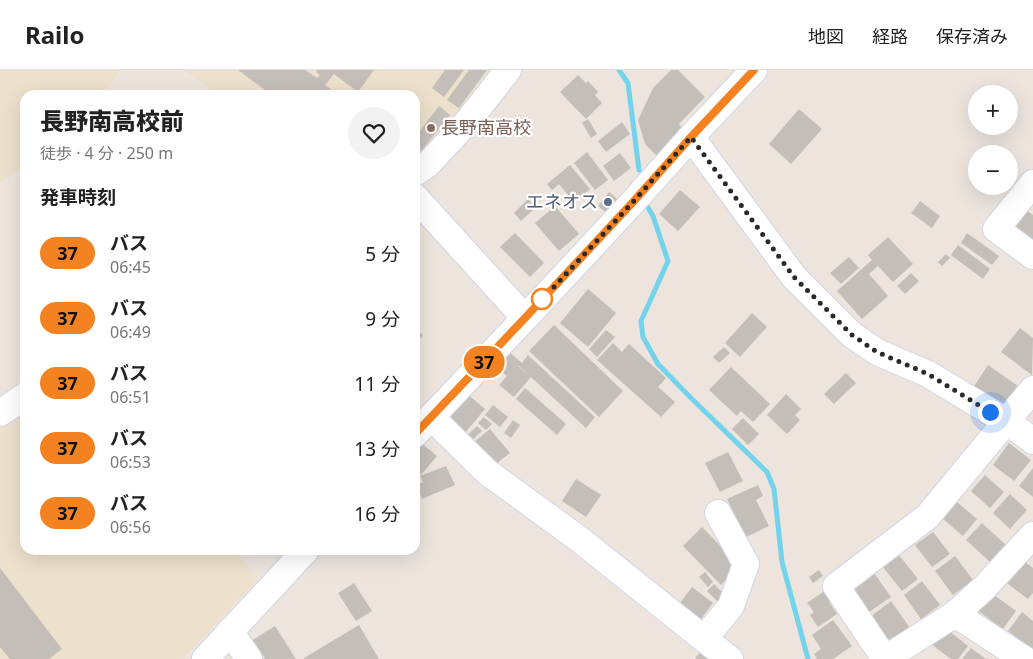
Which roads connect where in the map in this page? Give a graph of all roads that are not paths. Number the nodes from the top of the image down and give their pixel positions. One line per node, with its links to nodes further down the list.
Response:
1 (508, 70): 4 (street)
2 (754, 70): 3 (street)
3 (691, 137): 8 (street); 12 (street)
4 (420, 170)
5 (1033, 183): 7 (street)
6 (420, 202): 8 (street)
7 (1033, 256)
8 (525, 318): 13 (street)
9 (1033, 389): 12 (street)
10 (20, 399): 11 (street)
11 (0, 413)
12 (1006, 421): 14 (street); 24 (street)
13 (423, 425): 20 (street)
14 (1033, 441)
15 (718, 513): 20 (street)
16 (1033, 535): 18 (street)
17 (301, 555): 19 (street)
18 (955, 614): 24 (street); 25 (street)
19 (230, 631): 21 (street); 22 (street)
20 (704, 640): 23 (street)
21 (205, 659)
22 (248, 659)
23 (730, 659)
24 (885, 659)
25 (1024, 659)

